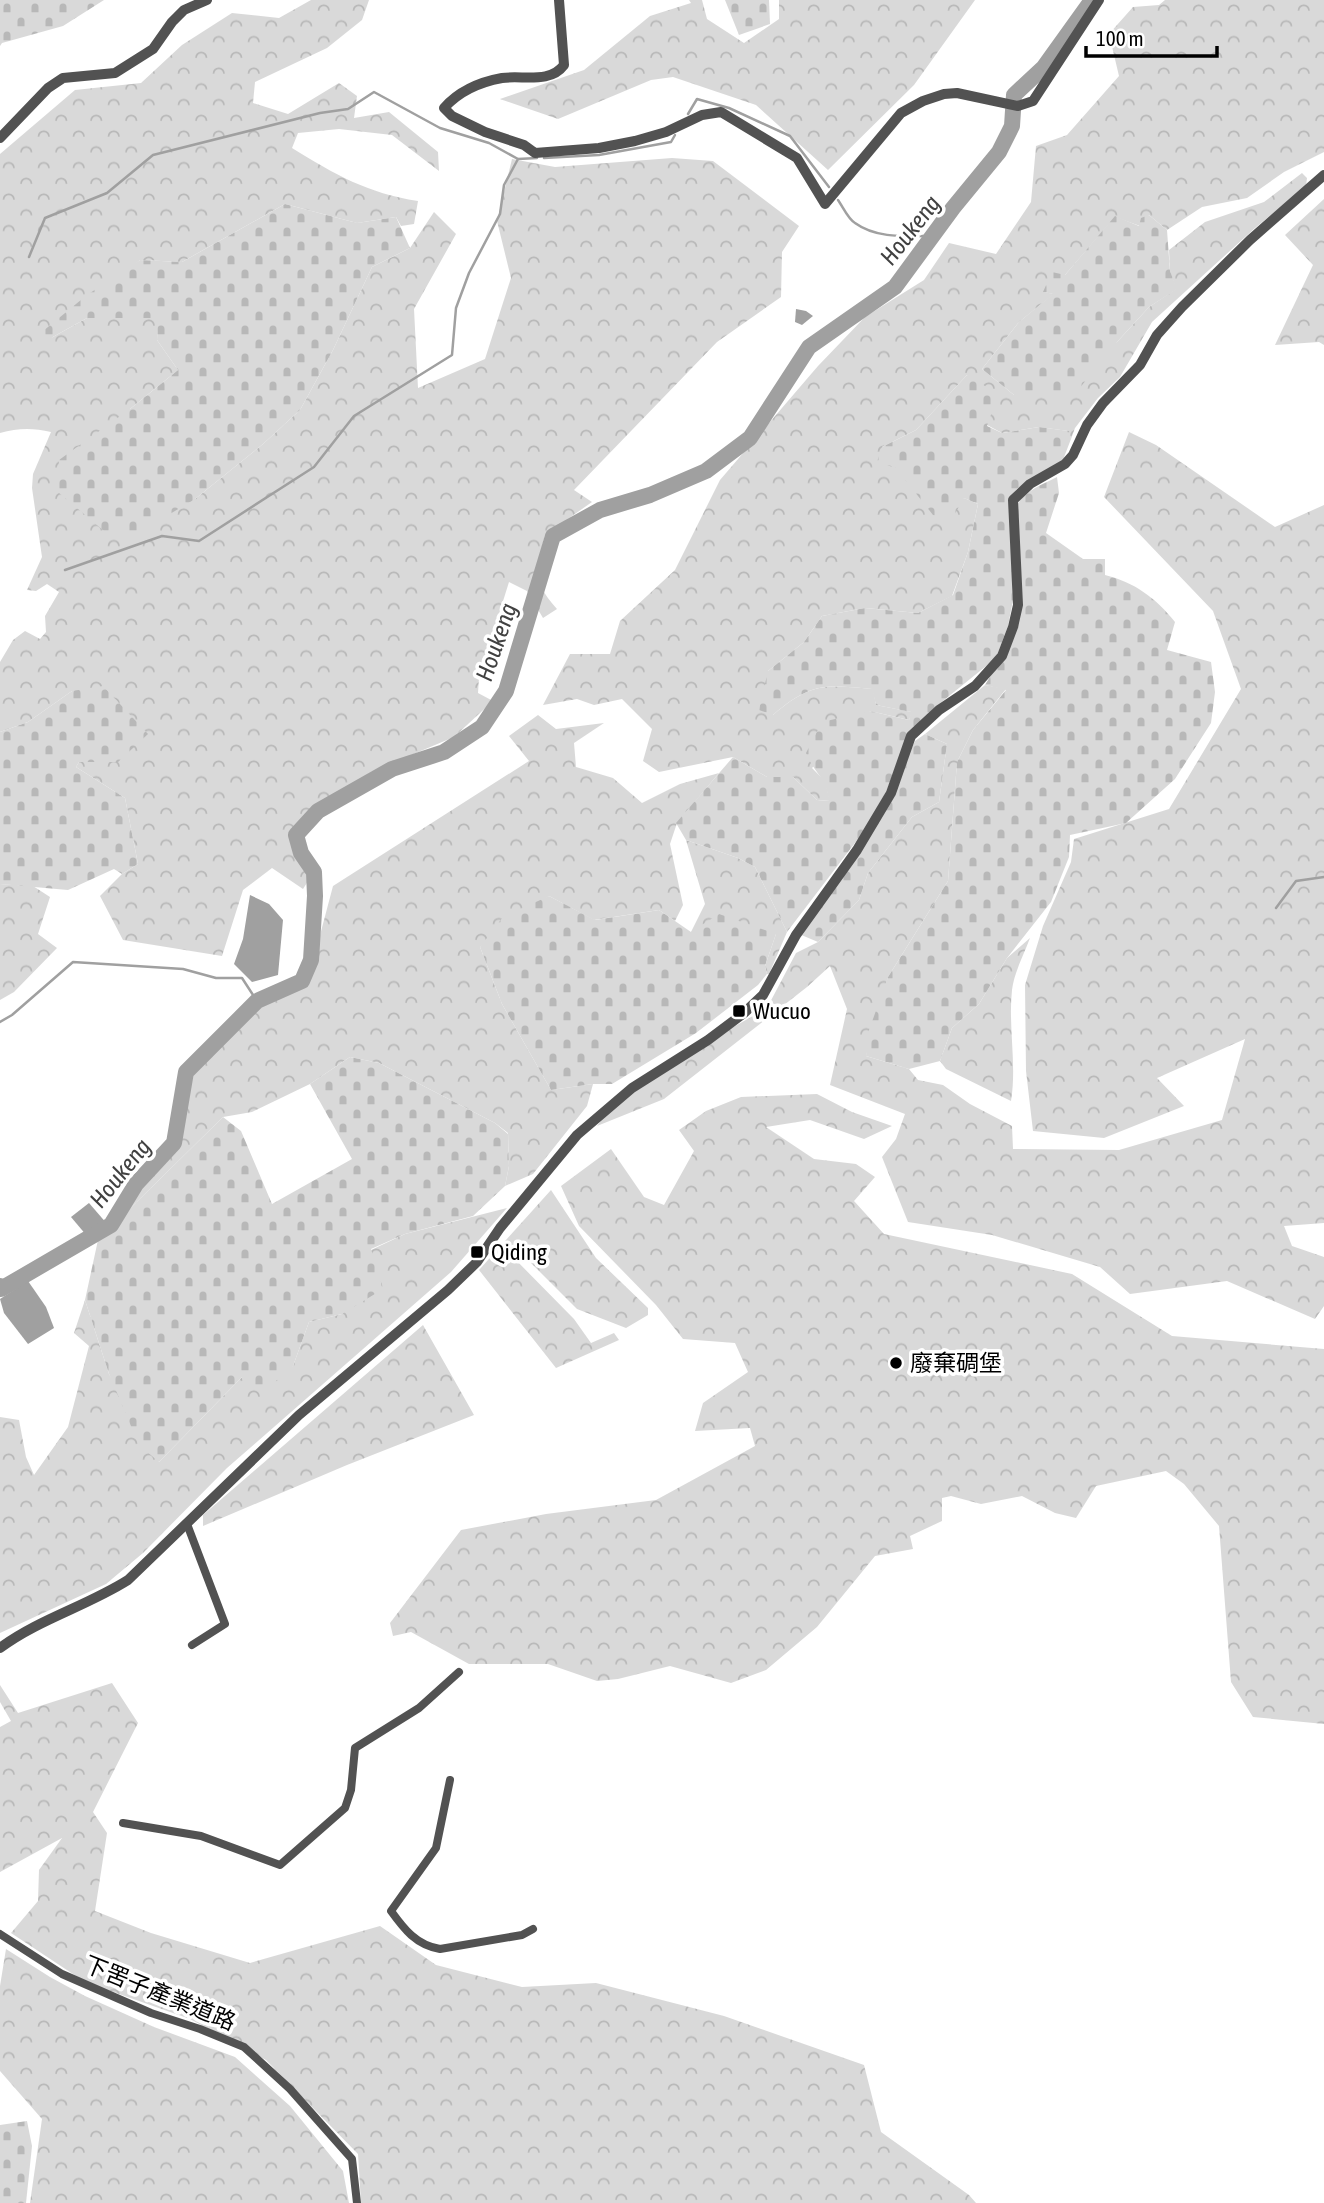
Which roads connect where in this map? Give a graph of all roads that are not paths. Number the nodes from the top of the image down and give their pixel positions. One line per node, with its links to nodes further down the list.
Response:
1 (207, 0): 4 (street)
2 (559, 0): 3 (street)
3 (1099, 0)
4 (0, 138)
5 (1324, 175): 6 (street)
6 (187, 1524): 7 (street); 8 (street)
7 (192, 1645)
8 (0, 1648)
9 (459, 1672): 11 (street)
10 (450, 1780): 12 (street)
11 (122, 1823)
12 (533, 1929)
13 (0, 1934): 14 (street, 下罟子產業道路)
14 (357, 2203)

